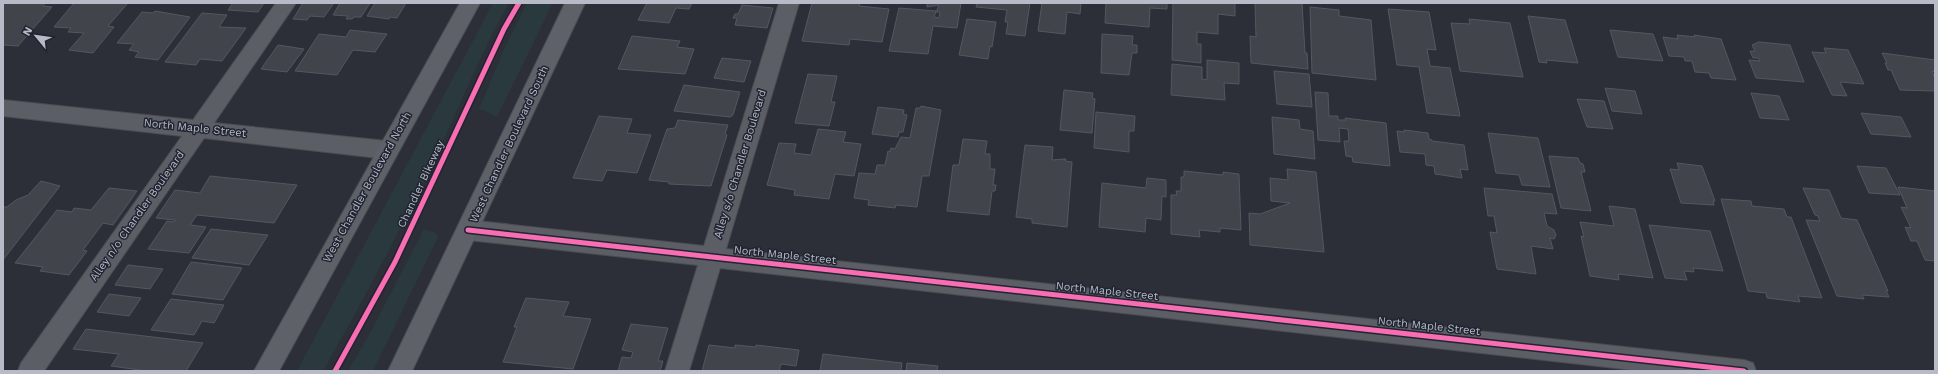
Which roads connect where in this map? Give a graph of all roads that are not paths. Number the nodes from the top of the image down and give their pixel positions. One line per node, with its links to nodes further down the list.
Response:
1 (286, 3): 6 (street, Alley n/o Chandler Boulevard)
2 (470, 3): 7 (main road, West Chandler Boulevard North)
3 (575, 3): 8 (main road, West Chandler Boulevard South)
4 (789, 3): 9 (street, Alley s/o Chandler Boulevard)
5 (3, 108): 6 (street, North Maple Street)
6 (197, 128): 7 (street, North Maple Street); 10 (street, Alley n/o Chandler Boulevard)
7 (387, 150): 11 (main road, West Chandler Boulevard North)
8 (468, 230): 9 (street, North Maple Street); 12 (main road, West Chandler Boulevard South)
9 (712, 257): 13 (street, Alley s/o Chandler Boulevard); 14 (street, North Maple Street)
10 (30, 371)
11 (266, 371)
12 (400, 371)
13 (677, 371)
14 (1744, 371)

